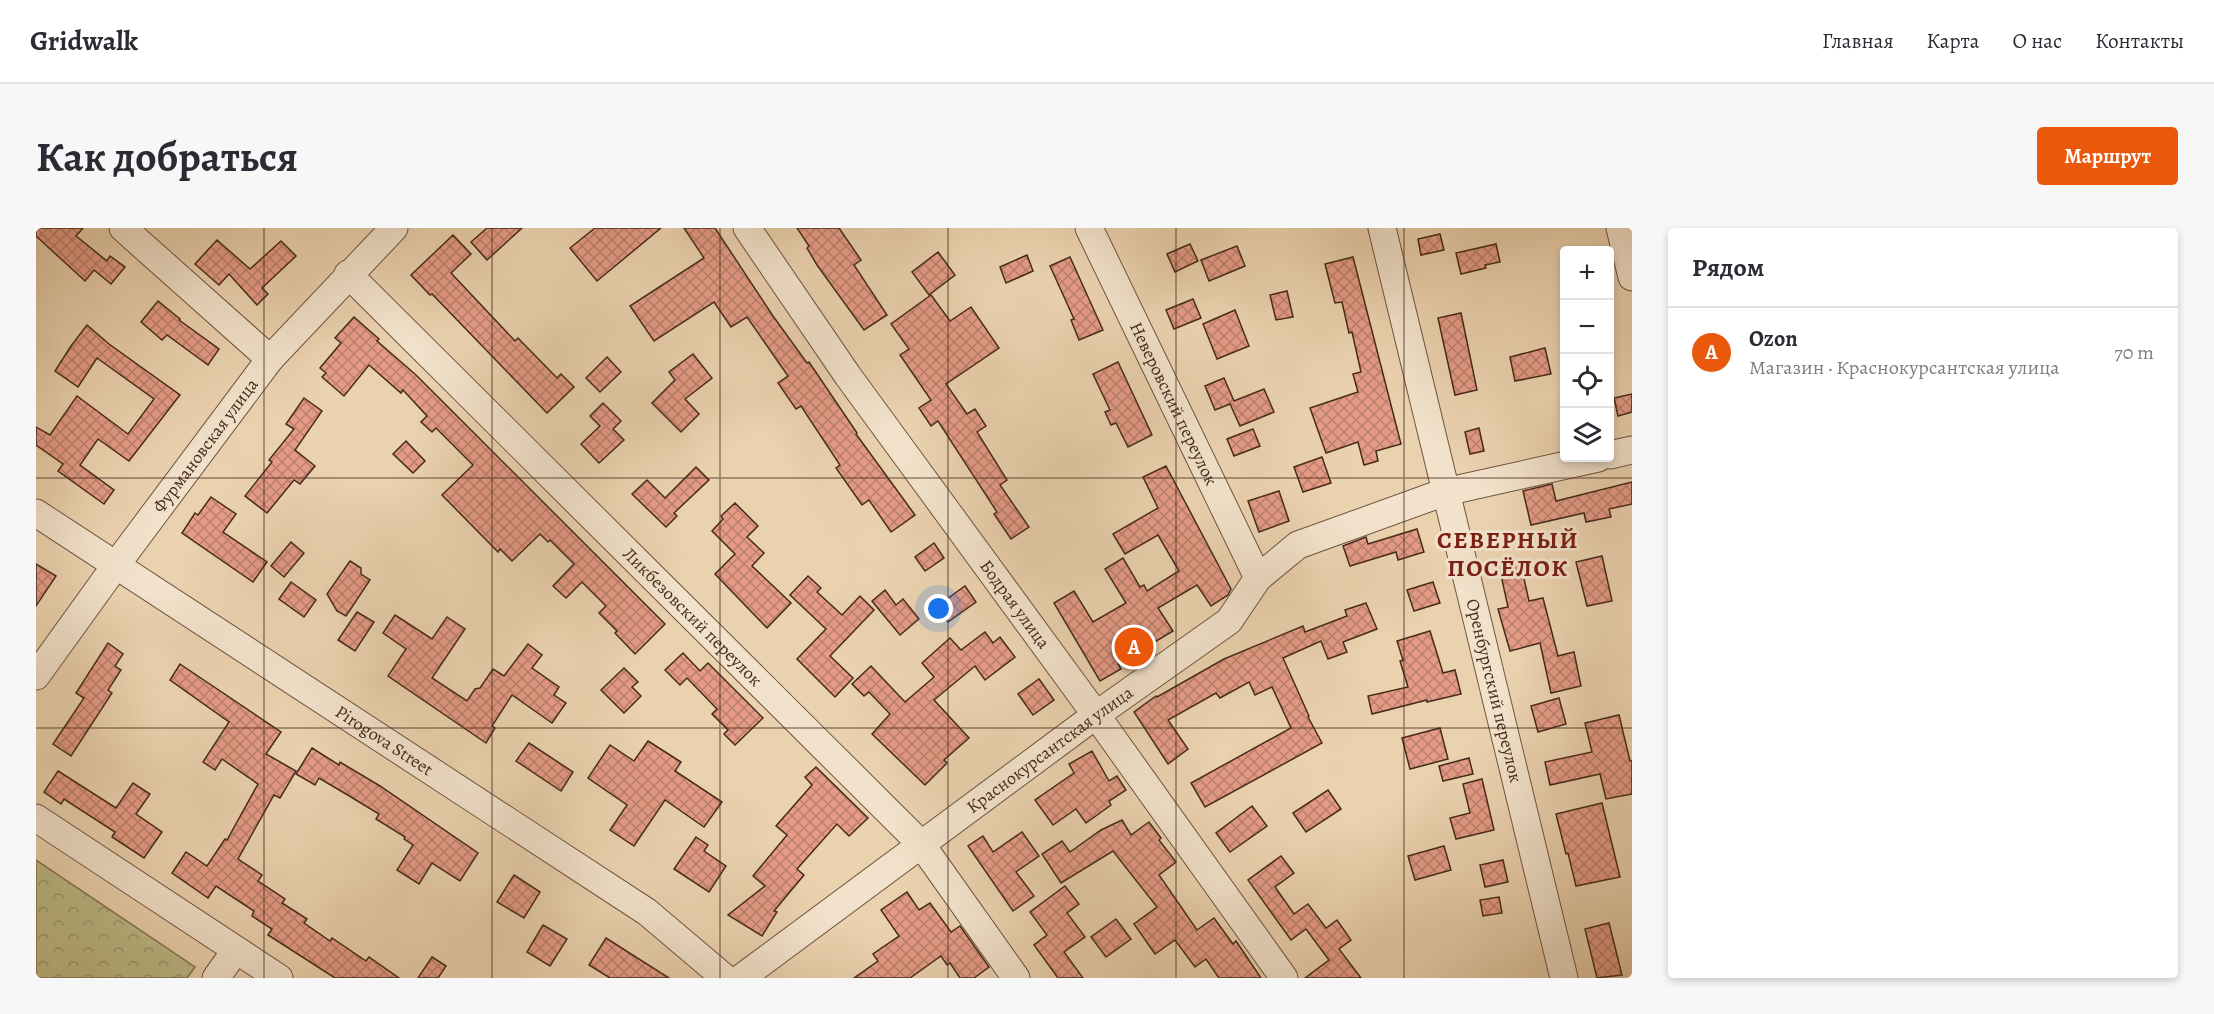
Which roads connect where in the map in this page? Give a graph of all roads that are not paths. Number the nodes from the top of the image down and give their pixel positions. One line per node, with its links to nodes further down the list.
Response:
1 (123, 228): 9 (street)
2 (394, 228): 7 (street, Фурмановская улица)
3 (747, 228): 18 (street, Бодрая улица)
4 (1089, 228): 16 (street, Неверовский переулок)
5 (1382, 228): 13 (street, Оренбургский переулок)
6 (1620, 228): 8 (street)
7 (348, 274): 9 (street, Фурмановская улица); 20 (street, Ликбезовский переулок)
8 (1632, 277)
9 (270, 359): 15 (street, Фурмановская улица)
10 (1632, 450): 11 (street)
11 (1614, 454)
12 (1580, 462): 13 (street, Краснокурсантская улица)
13 (1445, 492): 16 (street, Краснокурсантская улица); 28 (street, Оренбургский переулок)
14 (36, 513): 15 (street, Pirogova Street)
15 (116, 565): 17 (street, Фурмановская улица); 24 (street, Pirogova Street)
16 (1258, 578): 18 (street, Краснокурсантская улица)
17 (36, 676)
18 (1096, 714): 20 (street, Краснокурсантская улица); 27 (street, Бодрая улица)
19 (36, 818): 21 (street)
20 (921, 844): 25 (street, Краснокурсантская улица); 26 (street, Ликбезовский переулок)
21 (236, 950): 22 (street); 23 (street)
22 (216, 978)
23 (279, 978)
24 (725, 978)
25 (741, 978)
26 (1016, 978)
27 (1284, 978)
28 (1564, 978)

